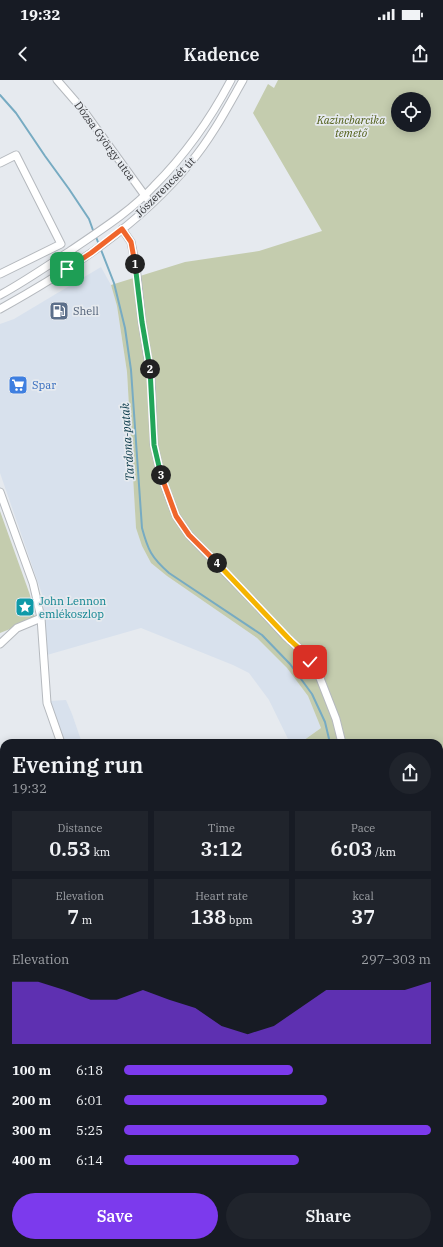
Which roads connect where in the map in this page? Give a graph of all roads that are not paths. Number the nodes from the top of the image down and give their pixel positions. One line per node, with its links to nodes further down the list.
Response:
1 (57, 80): 5 (street, Dózsa György utca)
2 (231, 80): 5 (street, Jószerencsét út)
3 (243, 80): 6 (street, Jószerencsét út)
4 (0, 163): 8 (street)
5 (144, 196): 6 (street, Dózsa György utca); 9 (street, Jószerencsét út)
6 (151, 204): 7 (street, Jószerencsét út)
7 (122, 229): 10 (street, Jószerencsét út); 16 (street)
8 (0, 274)
9 (0, 295)
10 (0, 309)
11 (0, 492): 12 (street)
12 (1, 501): 13 (street)
13 (41, 618): 14 (street); 15 (street)
14 (0, 644)
15 (60, 739)
16 (341, 739)

